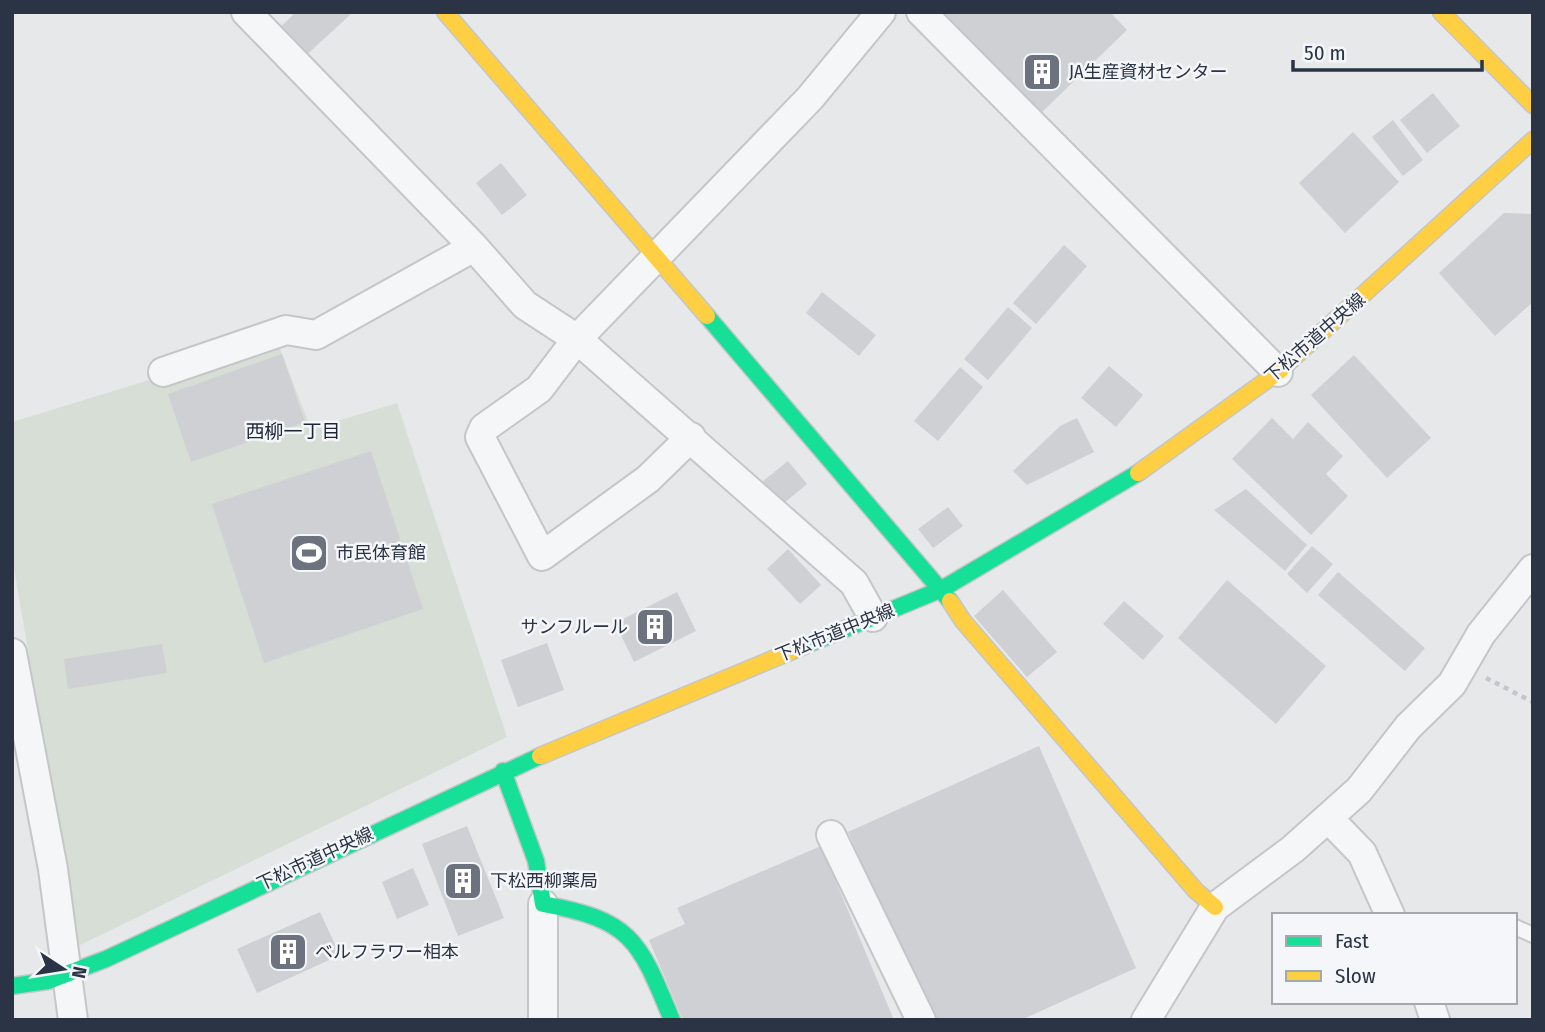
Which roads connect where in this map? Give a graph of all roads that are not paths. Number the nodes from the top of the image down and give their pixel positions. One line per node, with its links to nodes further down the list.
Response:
1 (246, 12): 8 (street)
2 (445, 12): 9 (street)
3 (881, 12): 9 (street)
4 (921, 12): 12 (street)
5 (1441, 12): 6 (street)
6 (1533, 105)
7 (1533, 141): 12 (street, 下松市道中央線)
8 (474, 247): 10 (street); 11 (street)
9 (658, 257): 10 (street); 15 (street)
10 (576, 339): 13 (street); 13 (street)
11 (163, 372)
12 (1278, 372): 15 (street, 下松市道中央線)
13 (691, 437): 16 (street)
14 (1533, 569): 19 (street)
15 (942, 589): 16 (street, 下松市道中央線); 22 (street)
16 (873, 617): 18 (street, 下松市道中央線)
17 (12, 653): 26 (street)
18 (503, 771): 21 (street); 26 (street, 下松市道中央線)
19 (1328, 817): 22 (street); 23 (street)
20 (831, 835): 31 (street)
21 (543, 904): 29 (street); 30 (street)
22 (1216, 907): 32 (street)
23 (1389, 913)
24 (1517, 928): 25 (lane)
25 (1533, 935)
26 (58, 977): 27 (street, 下松市道中央線); 28 (street)
27 (12, 986)
28 (73, 1020)
29 (542, 1020)
30 (671, 1020)
31 (920, 1020)
32 (1146, 1020)

